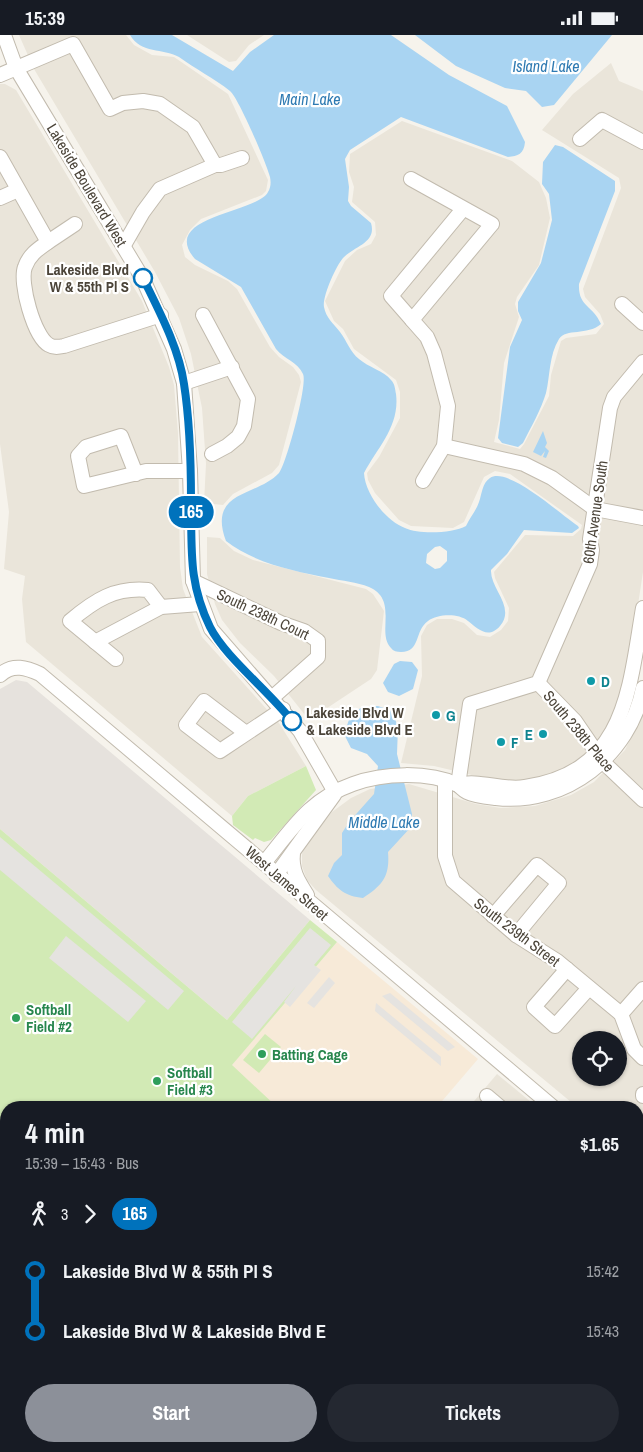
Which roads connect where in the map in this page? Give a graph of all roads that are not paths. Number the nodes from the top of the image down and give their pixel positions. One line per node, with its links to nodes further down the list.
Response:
1 (4, 35): 2 (street, Lakeside Boulevard West)
2 (16, 68): 3 (street); 8 (street); 15 (street, Lakeside Boulevard West)
3 (0, 75)
4 (580, 139): 5 (street)
5 (643, 143)
6 (0, 157): 10 (street)
7 (242, 158): 8 (street)
8 (215, 165): 15 (street)
9 (410, 179): 12 (street)
10 (18, 189): 11 (street); 14 (street)
11 (0, 198)
12 (463, 209): 19 (street); 19 (street)
13 (75, 224): 14 (street)
14 (48, 242): 17 (street)
15 (124, 245): 17 (street, Lakeside Boulevard West)
16 (622, 304): 20 (street)
17 (161, 315): 23 (street, Lakeside Boulevard West)
18 (203, 315): 22 (street)
19 (412, 320): 24 (street)
20 (643, 323)
21 (643, 362): 29 (street, 60th Avenue South)
22 (232, 367): 23 (street); 25 (street)
23 (184, 383): 26 (street, Lakeside Boulevard West)
24 (444, 446): 28 (street); 29 (street)
25 (212, 454)
26 (190, 471): 27 (street); 31 (street, Lakeside Boulevard West)
27 (136, 474): 27 (street)
28 (423, 481)
29 (595, 509): 30 (street); 38 (street, 60th Avenue South)
30 (643, 518)
31 (193, 581): 32 (street, Lakeside Boulevard West); 40 (street, South 238th Court)
32 (200, 604): 33 (street); 40 (street, Lakeside Boulevard West)
33 (161, 607): 35 (street); 35 (street)
34 (643, 608): 43 (street)
35 (95, 642): 36 (street)
36 (116, 659)
37 (0, 675): 48 (street, West James Street)
38 (538, 683): 43 (street, South 238th Place); 44 (street, South 239th Street)
39 (643, 688): 43 (street)
40 (273, 697): 41 (street, Lakeside Boulevard West)
41 (283, 709): 42 (street); 45 (street, Lakeside Boulevard West)
42 (246, 733): 42 (street)
43 (600, 757): 44 (street); 46 (street, South 238th Place)
44 (451, 783): 45 (street); 51 (street, South 239th Street)
45 (336, 792): 47 (street); 48 (street)
46 (643, 800)
47 (293, 853): 49 (street); 50 (street)
48 (264, 863): 49 (street, West James Street)
49 (276, 875): 50 (street, West James Street)
50 (314, 906): 60 (street, West James Street)
51 (493, 916): 52 (street, South 239th Street); 52 (street)
52 (516, 935): 53 (street, South 239th Street)
53 (567, 969): 54 (street, South 239th Street); 54 (street)
54 (589, 988): 56 (street, South 239th Street)
55 (643, 989): 56 (street)
56 (621, 1014): 57 (street)
57 (643, 1059)
58 (487, 1096): 59 (street)
59 (493, 1101)
60 (547, 1101)
61 (460, 1452): 62 (street)
62 (466, 1452)

